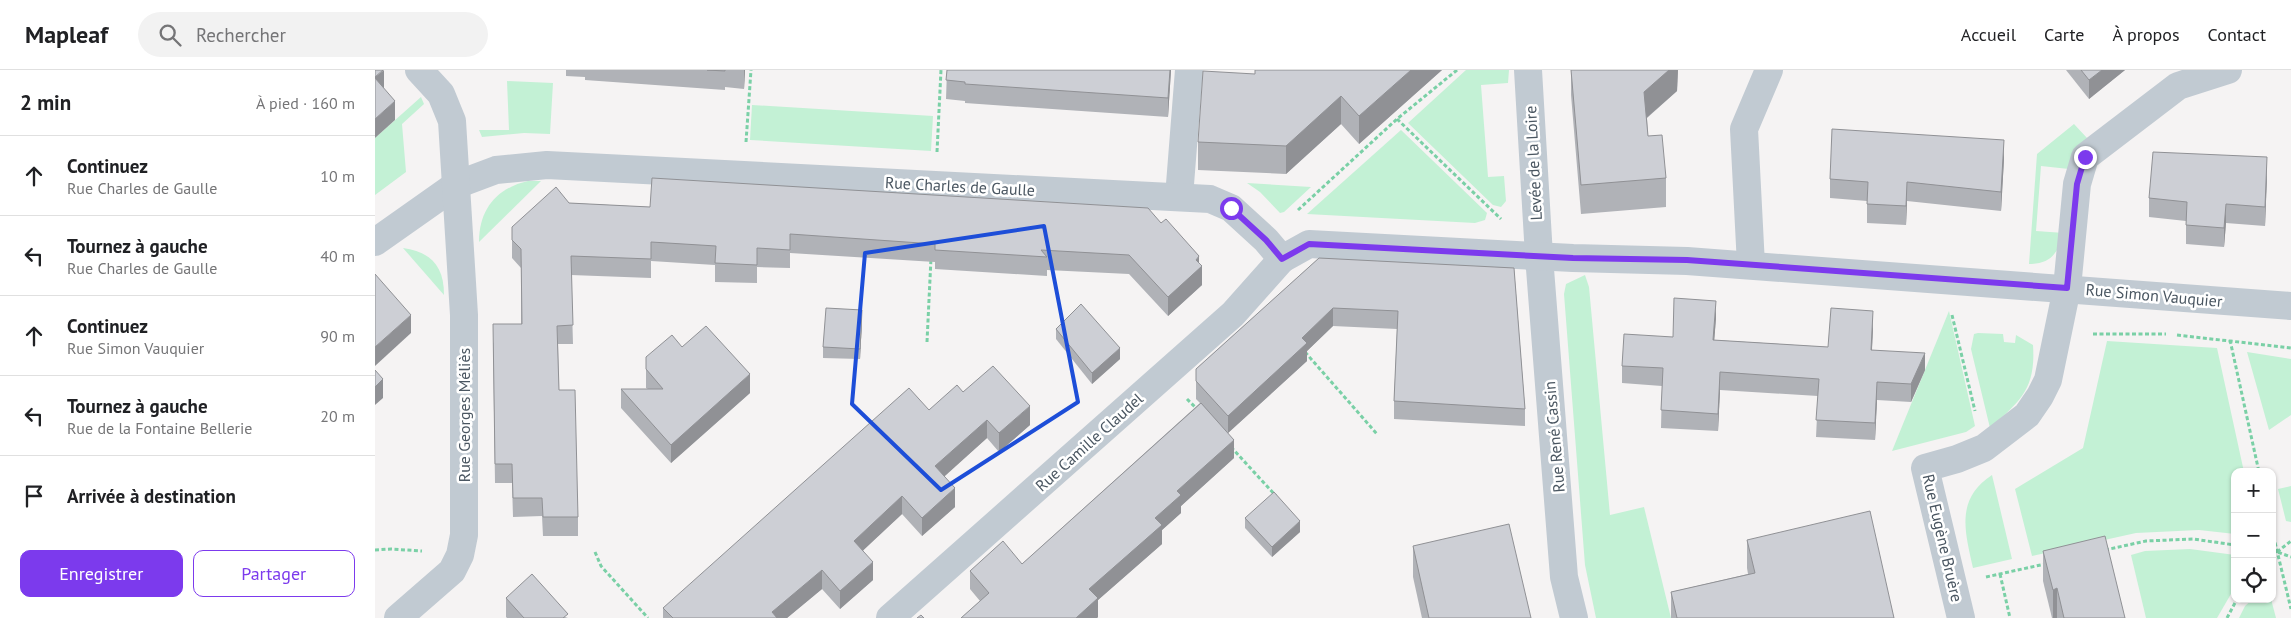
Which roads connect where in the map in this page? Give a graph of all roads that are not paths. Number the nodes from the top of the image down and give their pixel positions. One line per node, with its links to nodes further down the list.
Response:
1 (419, 70): 6 (street, Rue Georges Méliès)
2 (1189, 70): 7 (street)
3 (1528, 70): 10 (street, Levée de la Loire)
4 (1769, 70): 11 (street)
5 (2228, 70): 12 (street, Rue Eugène Bruère)
6 (456, 185): 7 (street, Rue Charles de Gaulle); 8 (street, Rue Charles de Gaulle); 14 (street, Rue Georges Méliès)
7 (1179, 197): 9 (street, Rue Charles de Gaulle)
8 (375, 242)
9 (1274, 250): 10 (street); 15 (street, Rue Camille Claudel)
10 (1539, 256): 11 (street, Rue Simon Vauquier); 16 (street, Rue René Cassin)
11 (1751, 265): 12 (street, Rue Simon Vauquier)
12 (2067, 288): 13 (street, Rue Simon Vauquier); 17 (street, Rue Eugène Bruère)
13 (2291, 306)
14 (398, 618)
15 (890, 618)
16 (1574, 618)
17 (1961, 618)

